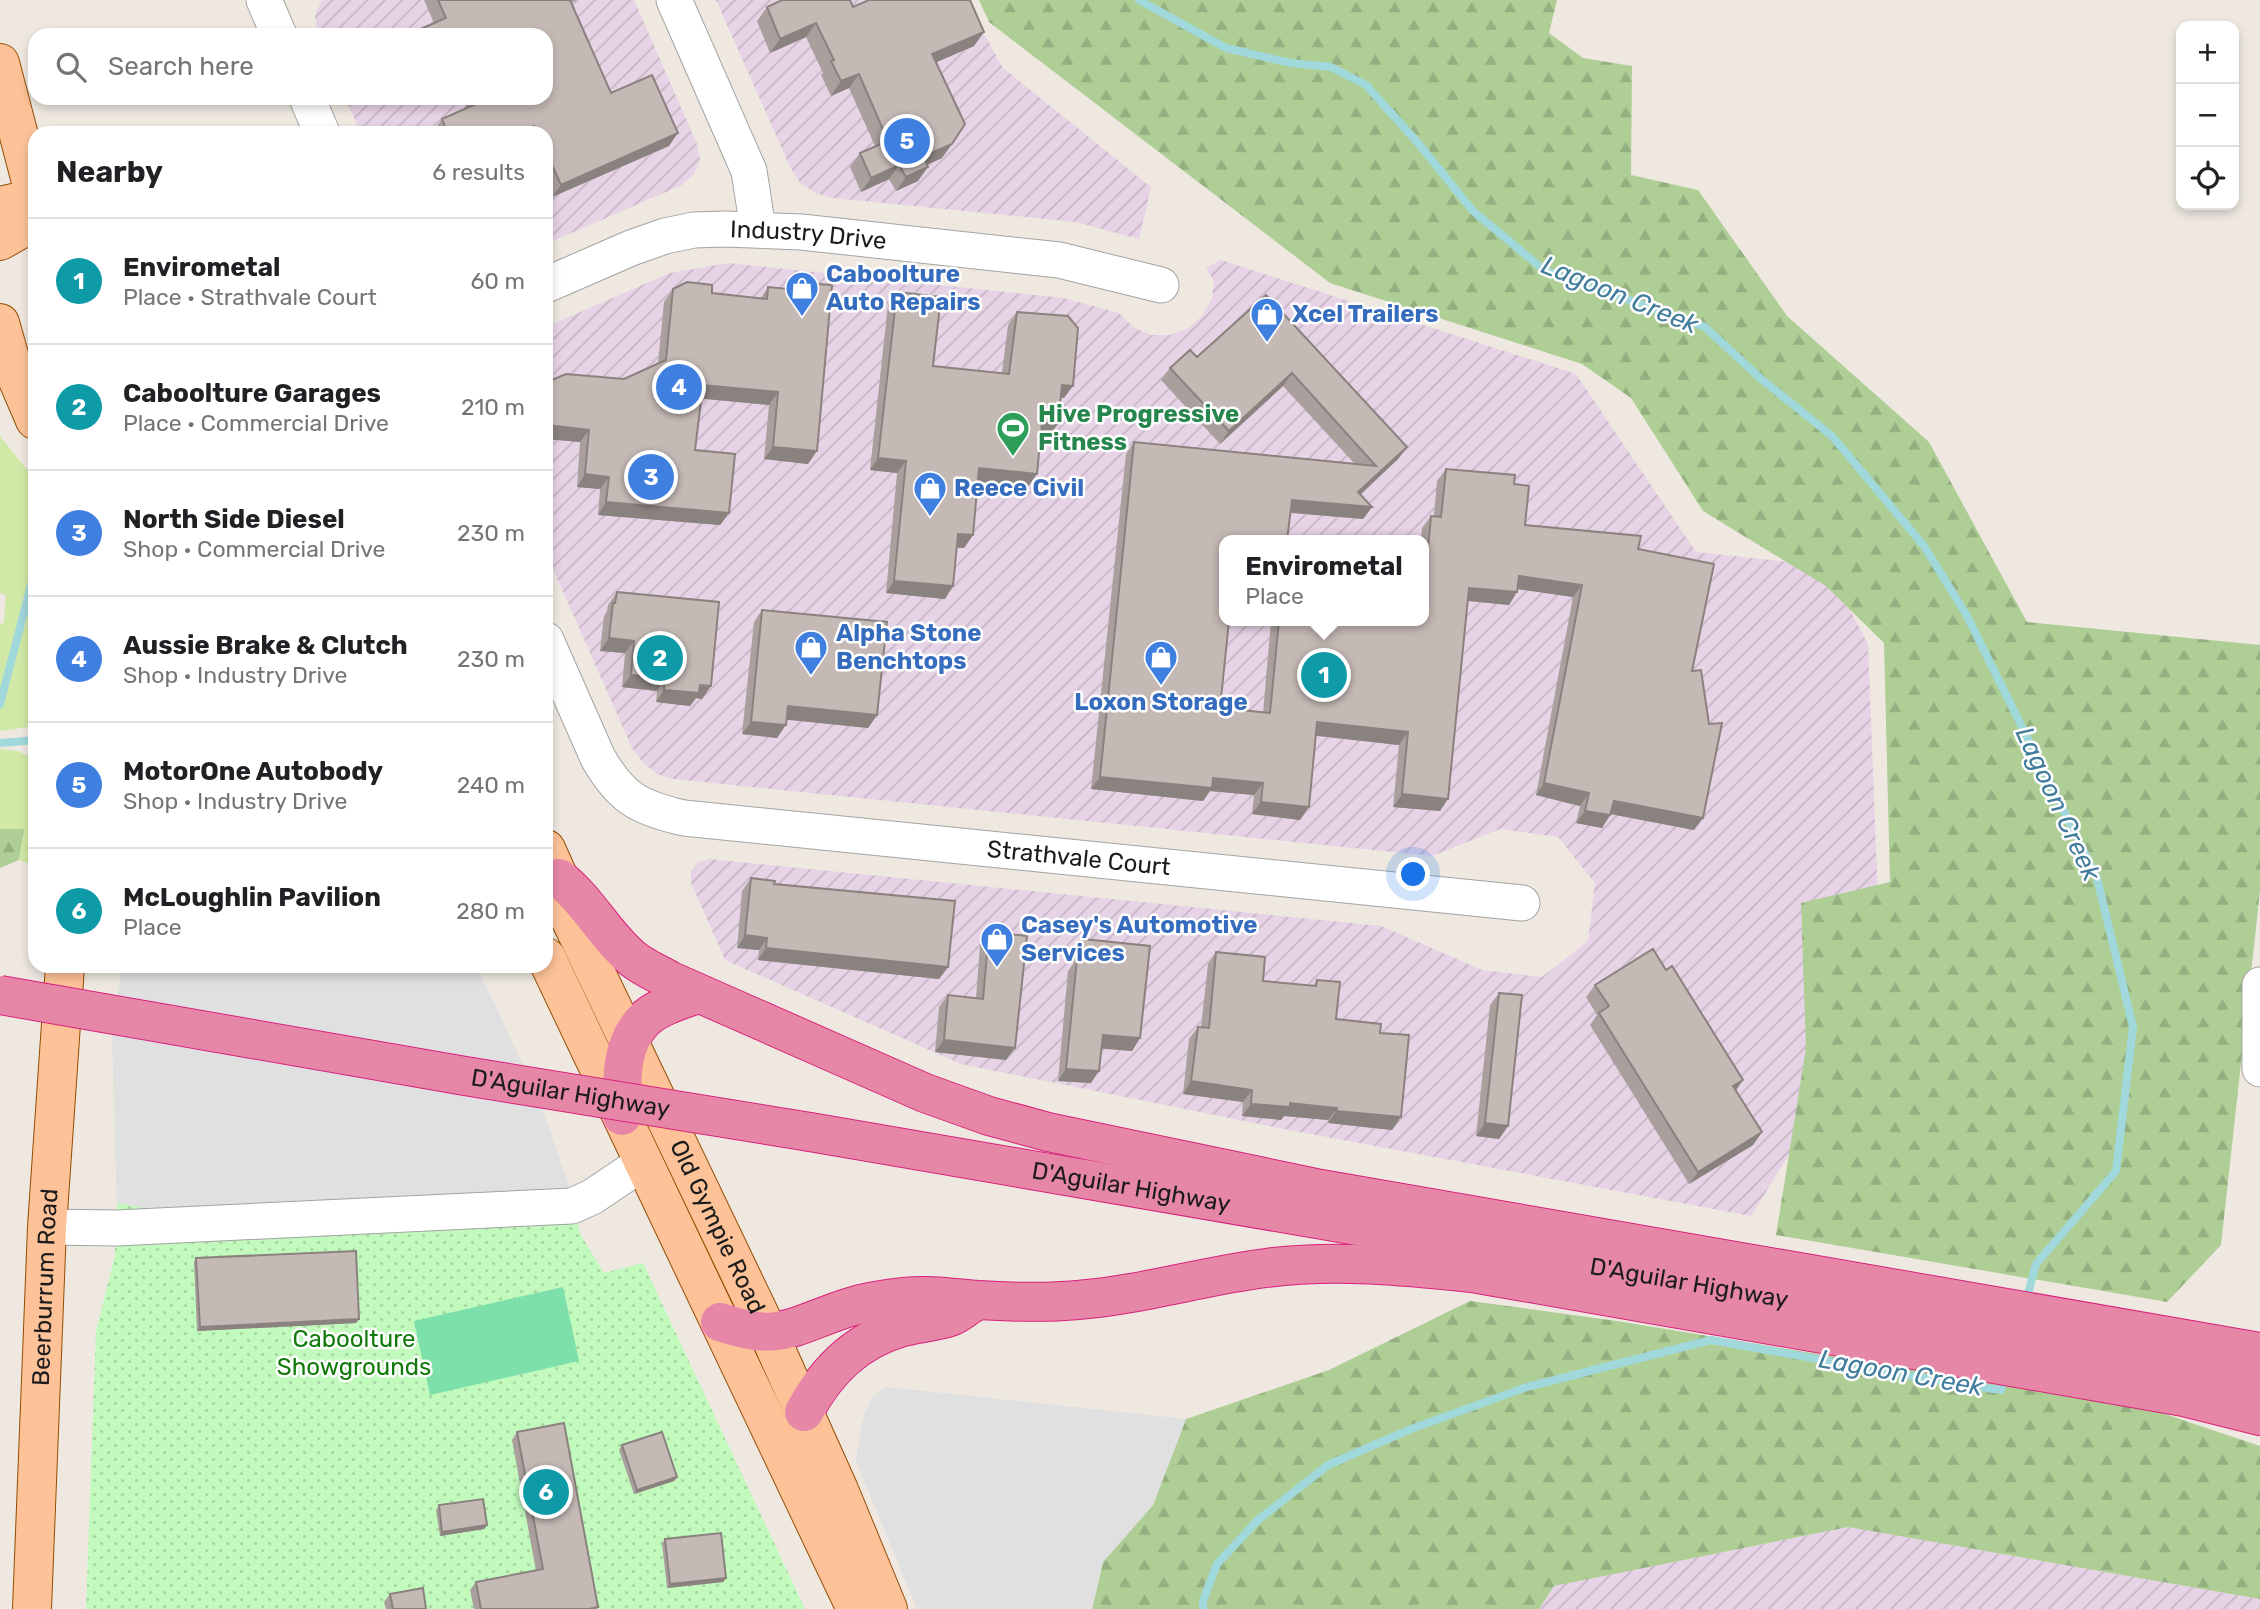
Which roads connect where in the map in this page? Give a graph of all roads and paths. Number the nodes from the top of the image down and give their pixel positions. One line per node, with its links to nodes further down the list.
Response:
1 (264, 0): 3 (street)
2 (674, 0): 11 (street)
3 (276, 28)
4 (0, 63): 7 (main road)
5 (310, 105): 6 (street)
6 (319, 126)
7 (28, 170)
8 (28, 199): 9 (main road)
9 (0, 206)
10 (28, 225): 12 (main road)
11 (758, 229): 13 (street, Industry Drive); 14 (street, Industry Drive)
12 (0, 242)
13 (553, 282)
14 (1161, 285)
15 (0, 323): 16 (main road)
16 (21, 407)
17 (553, 656): 19 (street, Strathvale Court)
18 (553, 864): 23 (highway); 25 (main road, Old Gympie Road)
19 (1522, 903)
20 (553, 972): 27 (main road, Old Gympie Road)
21 (65, 973): 29 (main road, Beerburrum Road)
22 (2260, 985): 26 (street)
23 (697, 994): 25 (highway); 30 (highway)
24 (0, 995): 30 (highway, D'Aguilar Highway, bridge)
25 (629, 1042): 27 (highway); 33 (main road, Old Gympie Road)
26 (2260, 1069)
27 (622, 1116): 28 (main road, Old Gympie Road)
28 (644, 1161): 29 (street); 32 (main road, Old Gympie Road)
29 (47, 1227): 38 (main road, Beerburrum Road)
30 (1518, 1238): 34 (highway); 35 (highway, D'Aguilar Highway)
31 (978, 1300): 33 (highway); 36 (highway); 37 (highway)
32 (720, 1322): 33 (highway); 39 (main road, Old Gympie Road)
33 (768, 1332): 36 (main road, Old Gympie Road)
34 (2260, 1352)
35 (2260, 1381)
36 (804, 1412): 40 (main road, Old Gympie Road)
37 (2260, 1416)
38 (32, 1609)
39 (856, 1609)
40 (888, 1609)

